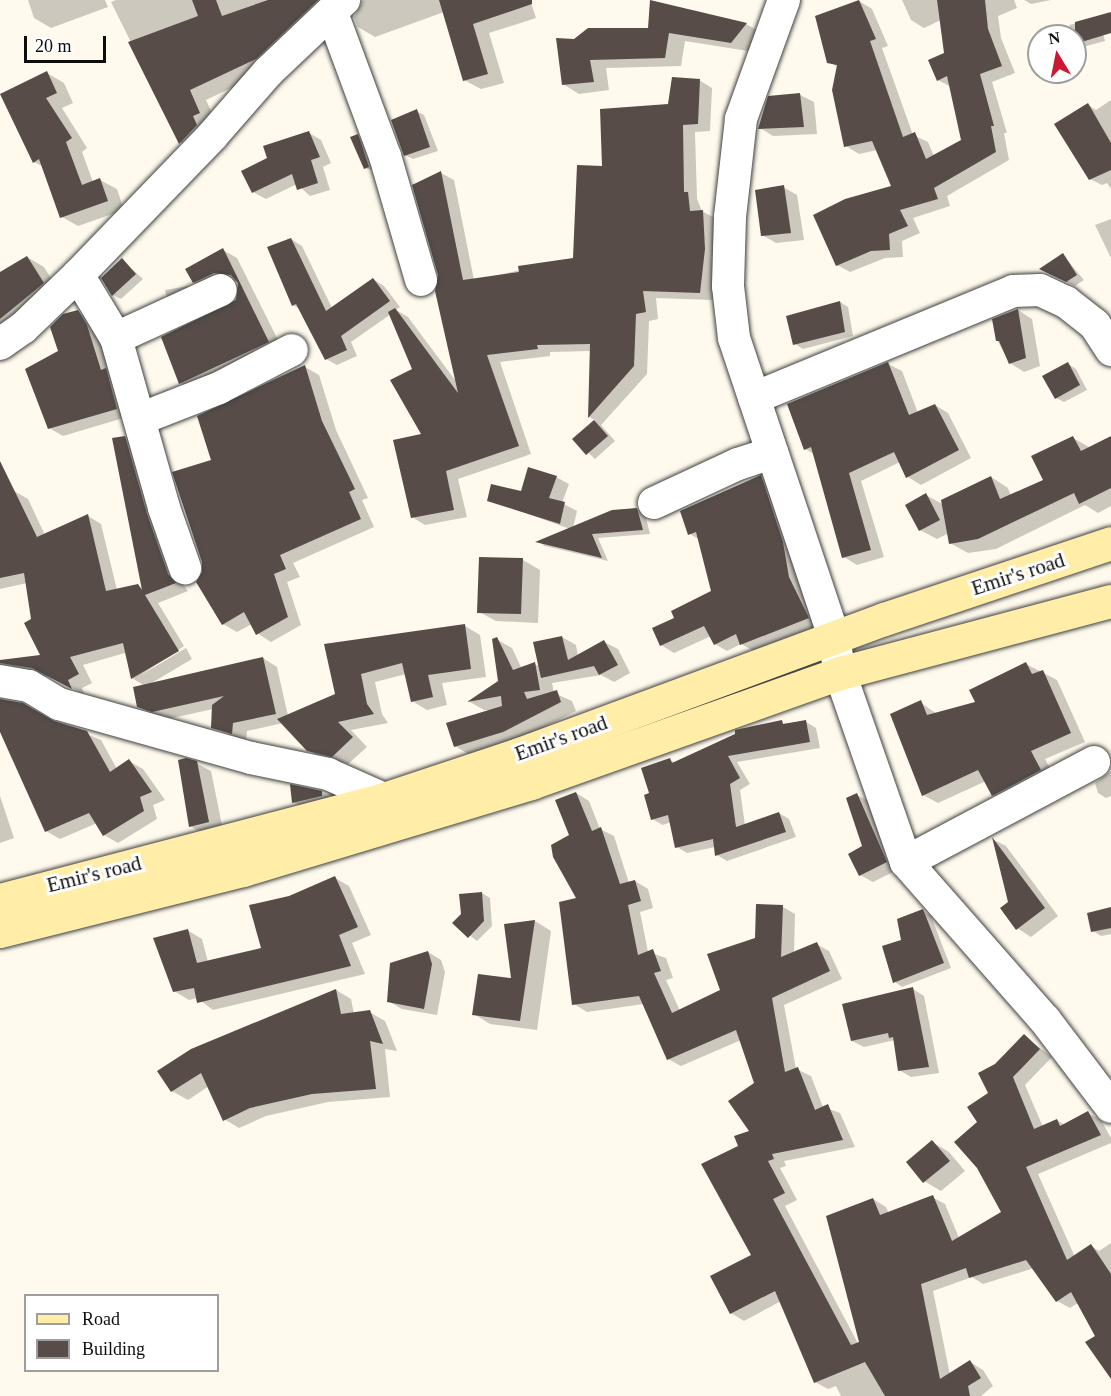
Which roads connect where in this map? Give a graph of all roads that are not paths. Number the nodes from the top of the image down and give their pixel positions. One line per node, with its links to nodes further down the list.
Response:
1 (784, 0): 10 (street)
2 (338, 6): 3 (street); 4 (street)
3 (78, 275): 6 (street); 7 (street)
4 (421, 280)
5 (221, 290): 6 (street)
6 (116, 338): 11 (street)
7 (0, 344)
8 (292, 350): 11 (street)
9 (1111, 350): 10 (street)
10 (754, 398): 12 (street)
11 (140, 419): 15 (street)
12 (772, 453): 13 (street); 17 (street)
13 (654, 503)
14 (1111, 543): 17 (main road, Emir's road)
15 (185, 568)
16 (1111, 601): 18 (main road, Emir's road)
17 (834, 637): 18 (street); 21 (main road, Emir's road)
18 (840, 673): 22 (street); 24 (main road, Emir's road)
19 (0, 681): 21 (street)
20 (1094, 762): 22 (street)
21 (384, 799): 23 (main road, Emir's road)
22 (906, 862): 25 (street)
23 (0, 900)
24 (0, 931)
25 (1111, 1107)

